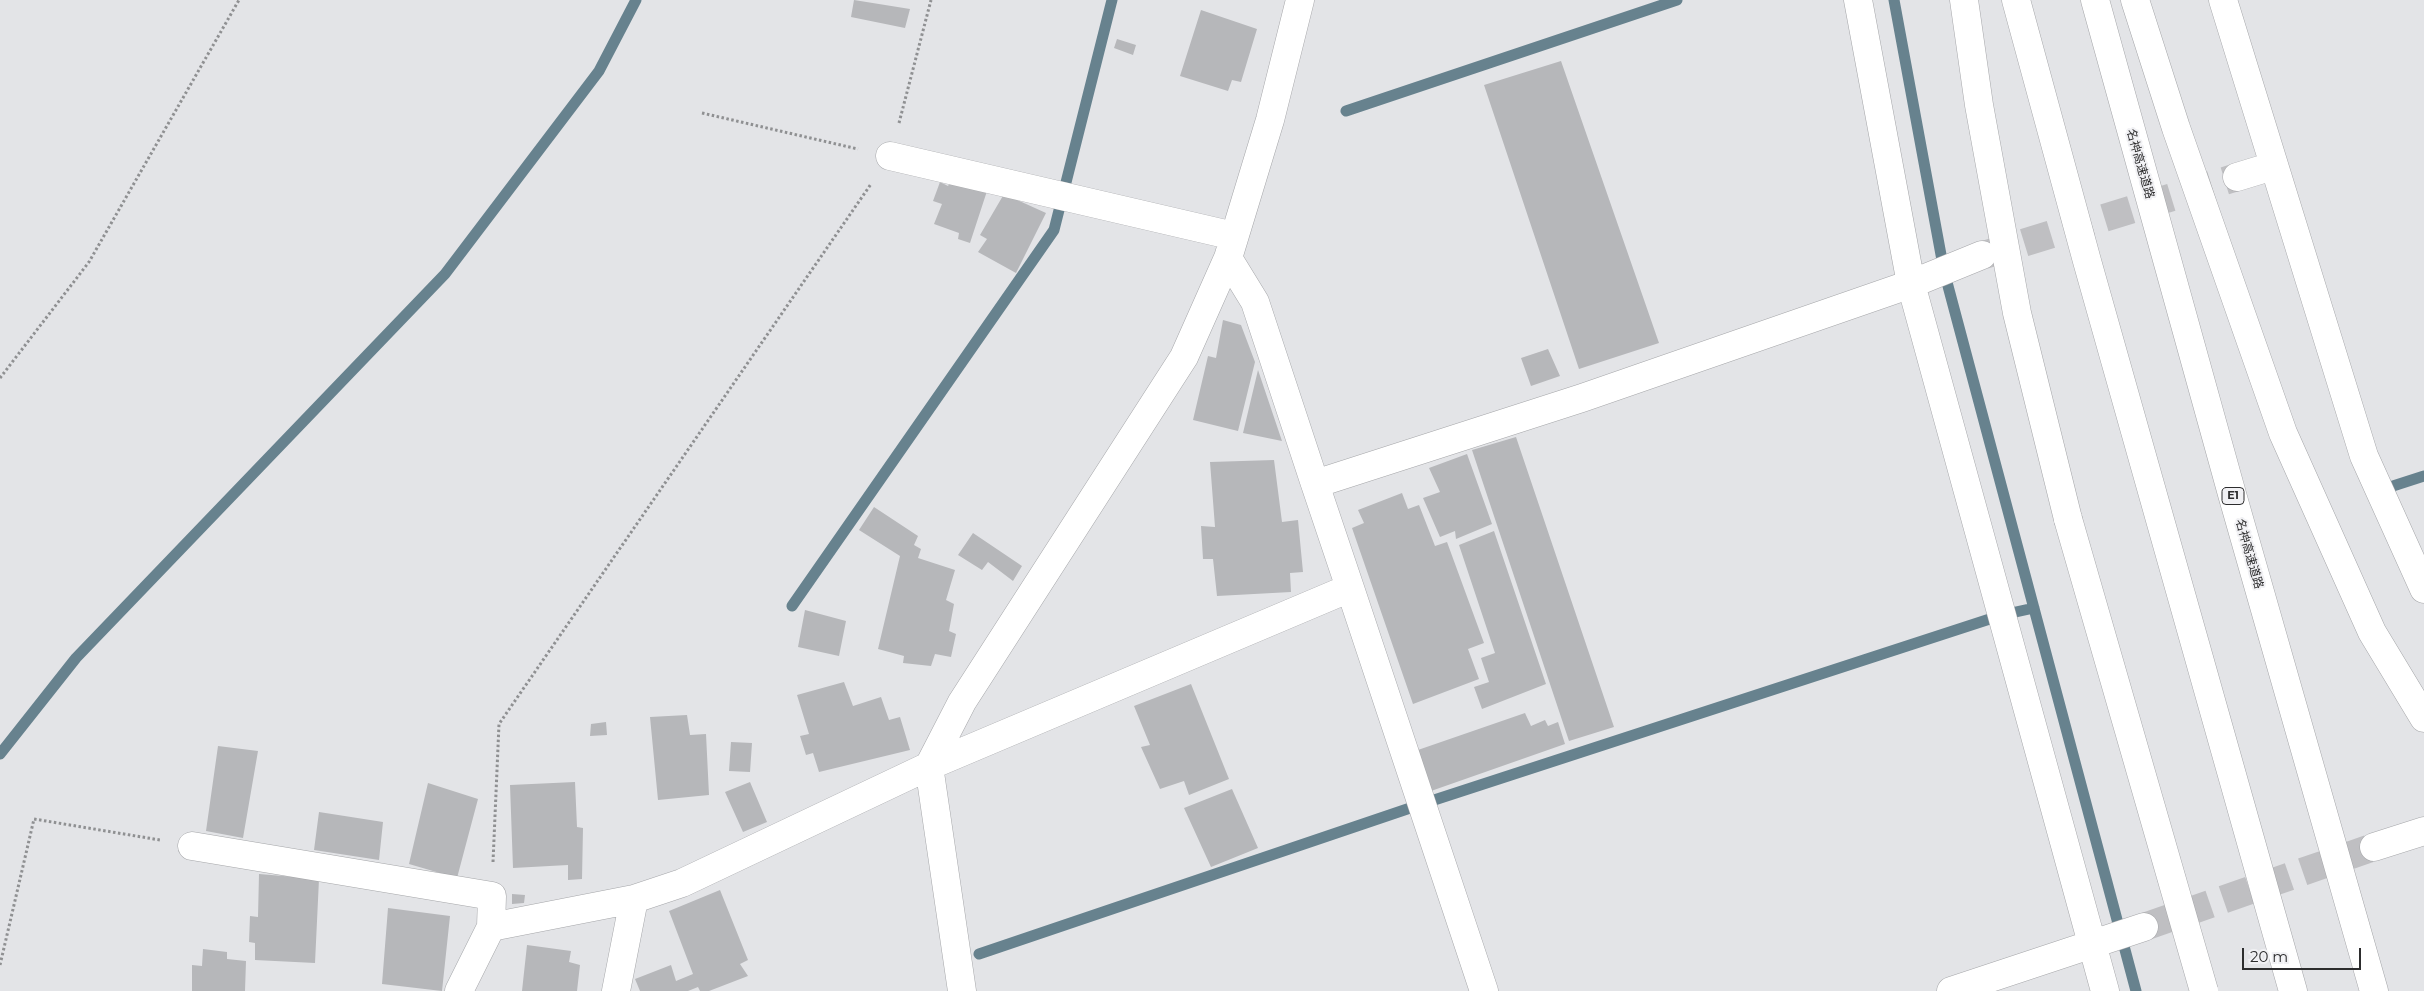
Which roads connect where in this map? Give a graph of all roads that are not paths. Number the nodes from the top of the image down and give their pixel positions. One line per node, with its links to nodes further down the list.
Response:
1 (1300, 0): 11 (main road)
2 (1858, 0): 13 (main road)
3 (1964, 0): 32 (main road, bridge)
4 (2016, 0): 33 (main road)
5 (2095, 0): 34 (main road, 名神高速道路 / E1)
6 (2135, 0): 17 (main road)
7 (2223, 0): 9 (main road)
8 (890, 156): 11 (main road)
9 (2273, 166): 10 (main road); 16 (main road)
10 (2237, 178)
11 (1231, 247): 14 (main road); 18 (main road)
12 (1982, 255): 13 (main road)
13 (1911, 284): 14 (main road); 25 (main road)
14 (1315, 484): 15 (main road)
15 (1350, 588): 18 (main road); 29 (main road)
16 (2424, 589)
17 (2424, 718)
18 (929, 766): 22 (main road); 28 (main road)
19 (2424, 831): 21 (main road)
20 (192, 846): 23 (main road)
21 (2374, 847)
22 (634, 899): 23 (main road); 27 (main road)
23 (491, 927): 26 (main road)
24 (2144, 927): 25 (main road)
25 (2093, 944): 30 (main road); 31 (main road)
26 (459, 991)
27 (616, 991)
28 (962, 991)
29 (1484, 991)
30 (1951, 991)
31 (2105, 991)
32 (2204, 991)
33 (2294, 991)
34 (2374, 991)

